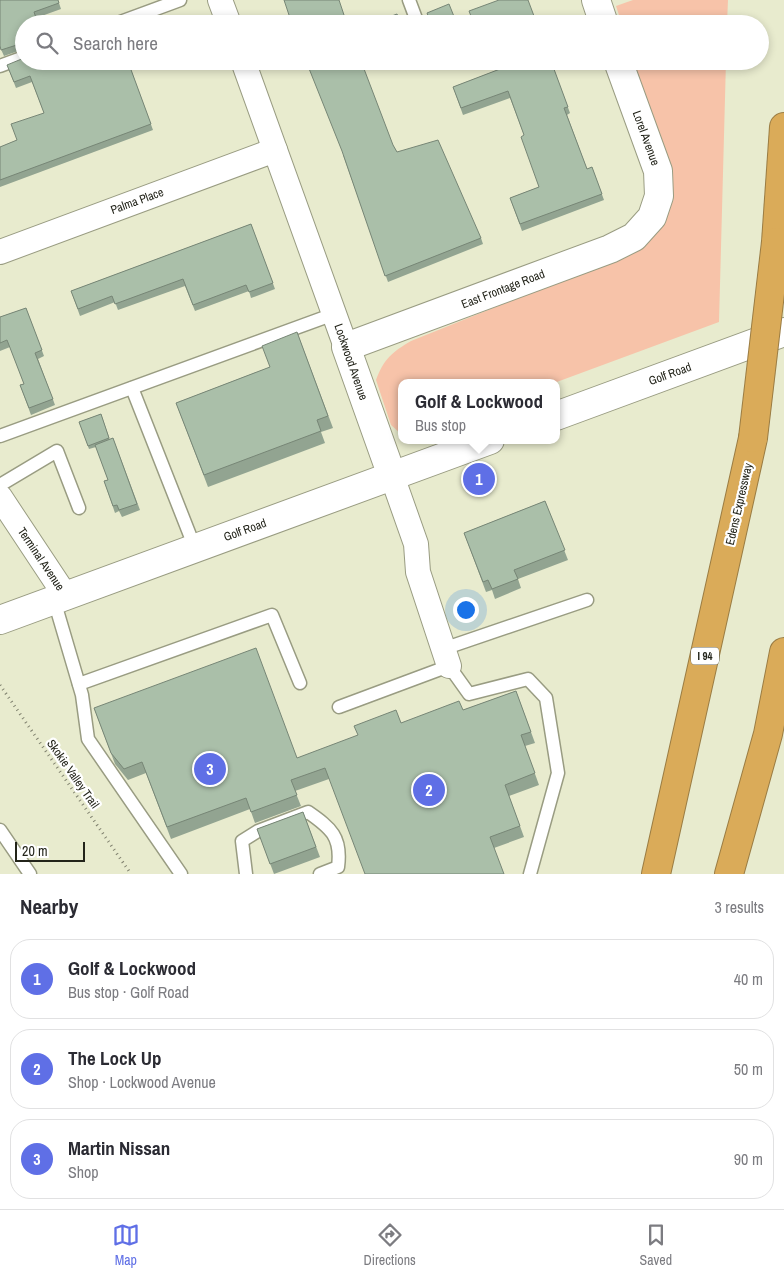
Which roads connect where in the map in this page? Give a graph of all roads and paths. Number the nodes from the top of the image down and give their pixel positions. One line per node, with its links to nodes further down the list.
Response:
1 (180, 0): 5 (lane)
2 (220, 0): 6 (street)
3 (409, 0): 7 (lane)
4 (596, 0): 8 (main road)
5 (139, 15)
6 (226, 15)
7 (415, 15)
8 (601, 15)
9 (15, 60): 10 (lane)
10 (0, 66)
11 (246, 70): 14 (street, Lockwood Avenue)
12 (621, 70): 15 (main road, Lorel Avenue)
13 (784, 127): 45 (highway, Edens Expressway / I 94, bridge)
14 (275, 150): 16 (street, Palma Place); 17 (street, Lockwood Avenue)
15 (652, 217): 19 (main road, East Frontage Road)
16 (0, 252)
17 (334, 314): 19 (street, Lockwood Avenue); 20 (lane)
18 (784, 332): 21 (main road, Golf Road)
19 (346, 347): 24 (main road, Lockwood Avenue)
20 (132, 388): 22 (lane); 28 (lane)
21 (560, 415)
22 (0, 436)
23 (479, 444): 24 (main road, Golf Road)
24 (392, 476): 28 (main road, Golf Road); 33 (street, Lockwood Avenue)
25 (0, 485): 27 (lane)
26 (0, 497): 29 (street, Terminal Avenue)
27 (79, 508)
28 (195, 548): 29 (main road, Golf Road)
29 (59, 598): 31 (main road, Golf Road); 35 (lane)
30 (587, 600): 33 (lane)
31 (0, 620)
32 (784, 652): 46 (highway)
33 (446, 658): 37 (lane); 44 (lane)
34 (300, 683): 35 (lane)
35 (79, 684): 41 (lane)
36 (0, 685): 40 (path, Skokie Valley Trail)
37 (339, 707)
38 (0, 830): 39 (lane)
39 (30, 874)
40 (131, 874)
41 (181, 874)
42 (246, 874): 43 (lane)
43 (320, 874)
44 (530, 874)
45 (656, 874)
46 (729, 874)

